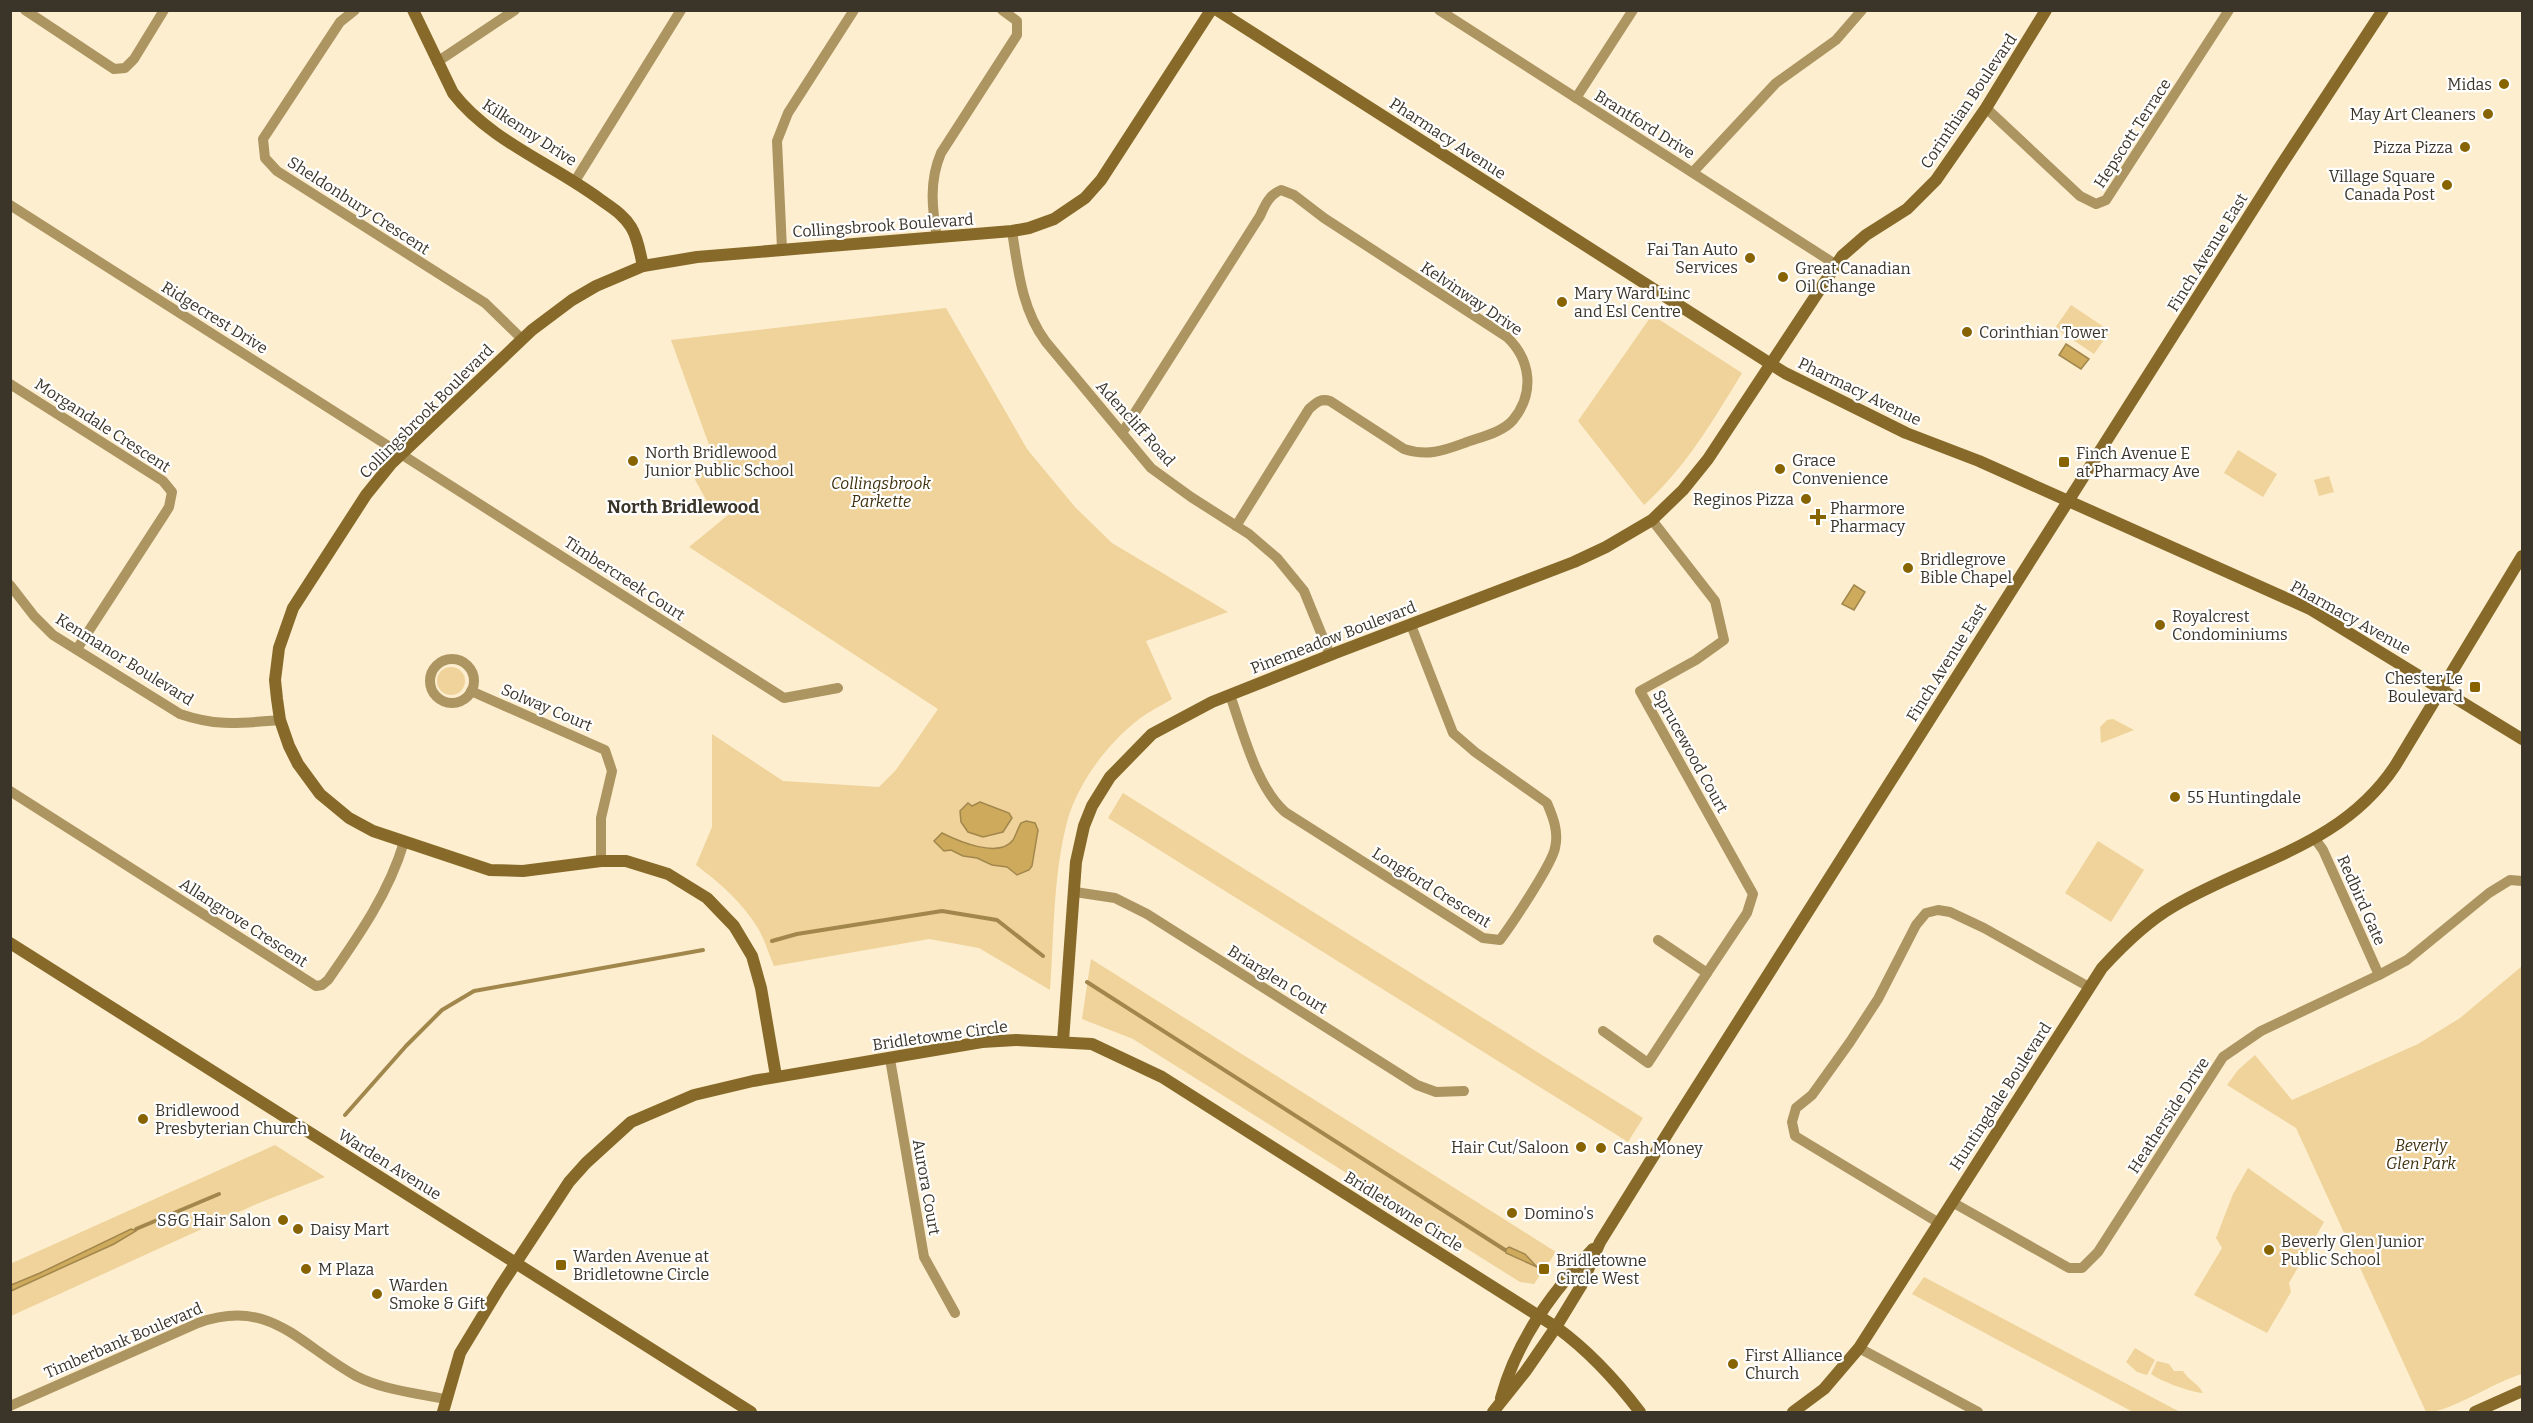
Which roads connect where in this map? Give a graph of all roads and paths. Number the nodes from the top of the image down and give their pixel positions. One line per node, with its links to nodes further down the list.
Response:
1 (25, 10): 2 (street)
2 (164, 10)
3 (354, 10): 29 (street, Sheldonbury Crescent)
4 (413, 10): 18 (street, Kilkenny Drive)
5 (515, 10): 18 (street)
6 (681, 10): 22 (street)
7 (854, 10): 26 (street)
8 (1002, 10): 25 (street)
9 (1211, 10): 24 (street, Collingsbrook Boulevard)
10 (1217, 10): 30 (street, Pharmacy Avenue)
11 (1439, 10): 17 (street, Brantford Drive)
12 (1634, 10): 19 (street)
13 (1862, 10): 21 (street)
14 (2046, 10): 20 (street, Corinthian Boulevard)
15 (2229, 10): 20 (street, Hepscott Terrace)
16 (2383, 10): 34 (street, Finch Avenue East)
17 (1451, 14): 19 (street, Brantford Drive)
18 (437, 62): 22 (street, Kilkenny Drive)
19 (1576, 98): 21 (street, Brantford Drive)
20 (1986, 108): 27 (street, Corinthian Boulevard)
21 (1693, 172): 27 (street, Brantford Drive)
22 (575, 181): 28 (street, Kilkenny Drive)
23 (10, 205): 33 (street, Ridgecrest Drive)
24 (1012, 231): 25 (street, Collingsbrook Boulevard); 32 (street, Adencliff Road)
25 (937, 238): 26 (street, Collingsbrook Boulevard)
26 (782, 249): 28 (street, Collingsbrook Boulevard)
27 (1835, 264): 30 (street, Corinthian Boulevard)
28 (643, 266): 29 (street, Collingsbrook Boulevard)
29 (522, 339): 33 (street, Collingsbrook Boulevard)
30 (1771, 364): 34 (street, Pharmacy Avenue); 35 (street, Pinemeadow Boulevard)
31 (10, 384): 40 (street, Morgandale Crescent)
32 (1122, 433): 36 (street, Adencliff Road); 36 (street, Kelvinway Drive)
33 (403, 453): 42 (street, Timbercreek Court); 46 (street, Collingsbrook Boulevard)
34 (2068, 501): 43 (street, Pharmacy Avenue); 66 (street, Finch Avenue East)
35 (1652, 520): 39 (street, Pinemeadow Boulevard); 56 (street, Sprucewood Court)
36 (1236, 526): 41 (street, Adencliff Road)
37 (2523, 556): 43 (street)
38 (10, 585): 40 (street, Kenmanor Boulevard)
39 (1411, 625): 41 (street, Pinemeadow Boulevard); 45 (street, Longford Crescent)
40 (77, 649): 46 (street, Kenmanor Boulevard)
41 (1330, 655): 45 (street, Pinemeadow Boulevard)
42 (838, 688)
43 (2442, 689): 47 (street, Pharmacy Avenue); 49 (street, Huntingdale Boulevard)
44 (471, 691): 44 (street); 51 (street, Solway Court)
45 (1230, 695): 53 (street, Pinemeadow Boulevard)
46 (279, 720): 50 (street, Collingsbrook Boulevard)
47 (2523, 739)
48 (10, 791): 50 (street, Allangrove Crescent)
49 (2315, 839): 57 (street, Redbird Gate); 58 (street, Huntingdale Boulevard)
50 (404, 842): 51 (street, Collingsbrook Boulevard)
51 (601, 861): 62 (street, Collingsbrook Boulevard)
52 (2523, 881): 57 (street, Heatherside Drive)
53 (1075, 892): 60 (street, Pinemeadow Boulevard); 63 (street, Briarglen Court)
54 (1658, 940): 56 (street)
55 (10, 943): 67 (street, Warden Avenue)
56 (1707, 974): 59 (street, Sprucewood Court)
57 (2379, 975): 64 (street, Heatherside Drive)
58 (2089, 987): 64 (street, Huntingdale Boulevard); 65 (street)
59 (1602, 1031)
60 (1063, 1041): 61 (street, Bridletowne Circle); 69 (street, Bridletowne Circle)
61 (890, 1059): 62 (street, Bridletowne Circle); 68 (street, Aurora Court)
62 (776, 1076): 67 (street, Bridletowne Circle)
63 (1464, 1091)
64 (1952, 1202): 65 (street, Huntingdale Boulevard)
65 (1939, 1223): 71 (street, Huntingdale Boulevard)
66 (1600, 1242): 69 (street, Finch Avenue East); 70 (street, Finch Avenue East)
67 (517, 1264): 73 (street, Bridletowne Circle); 77 (street, Warden Avenue)
68 (955, 1313)
69 (1538, 1315): 70 (street, Bridletowne Circle); 75 (street, Finch Avenue East)
70 (1556, 1327): 75 (street, Finch Avenue East); 78 (street, Bridletowne Circle)
71 (1859, 1348): 79 (street, Huntingdale Boulevard); 80 (street)
72 (2523, 1390): 81 (street)
73 (445, 1399): 74 (street, Timberbank Boulevard); 76 (street, Bridletowne Circle)
74 (10, 1406)
75 (1496, 1407)
76 (443, 1413)
77 (751, 1413)
78 (1640, 1413)
79 (1793, 1413)
80 (1978, 1413)
81 (2475, 1413)

